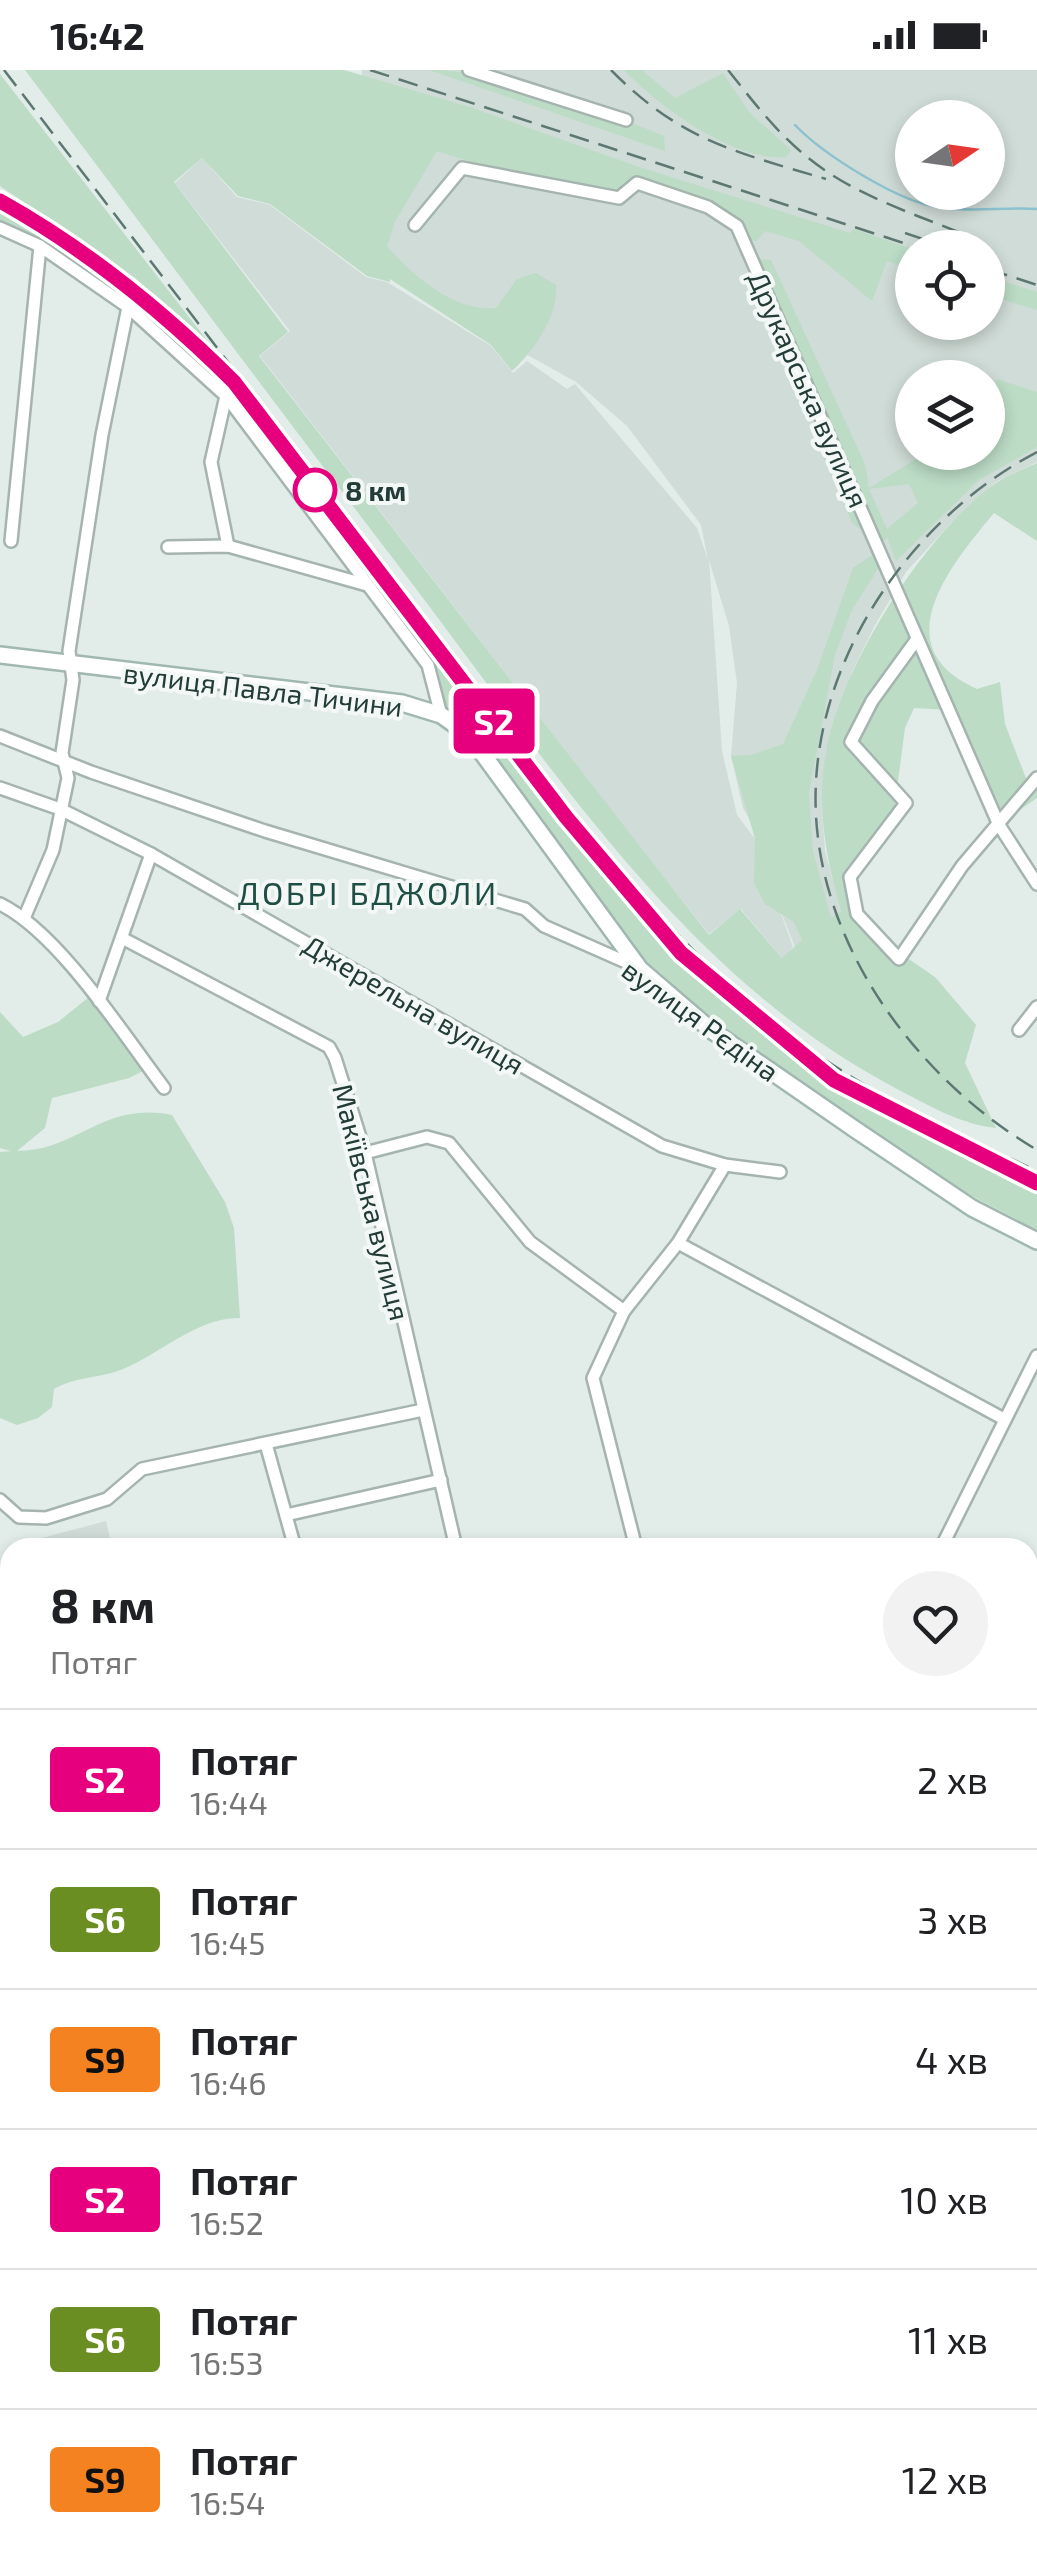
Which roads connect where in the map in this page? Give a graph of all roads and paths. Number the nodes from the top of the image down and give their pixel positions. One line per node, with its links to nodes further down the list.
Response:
1 (469, 70): 2 (street)
2 (626, 120)
3 (415, 225): 12 (street, Друкарська вулиця)
4 (0, 228): 5 (street)
5 (40, 246): 6 (street); 8 (street)
6 (128, 307): 7 (street); 14 (street)
7 (226, 396): 9 (street); 11 (street)
8 (11, 541)
9 (228, 546): 10 (street); 11 (street)
10 (168, 548)
11 (367, 585): 15 (street)
12 (917, 639): 21 (street, Друкарська вулиця); 21 (street)
13 (0, 654): 14 (main road, вулиця Павла Тичини)
14 (71, 665): 15 (main road, вулиця Павла Тичини); 17 (street)
15 (441, 716): 27 (main road, вулиця Павла Тичини)
16 (0, 736): 17 (street, вулиця Рєдіна)
17 (64, 760): 20 (street); 27 (street, вулиця Рєдіна)
18 (1037, 778): 21 (street)
19 (0, 788): 20 (street, Джерельна вулиця)
20 (60, 809): 22 (street, Джерельна вулиця); 25 (street)
21 (999, 824): 23 (street, Друкарська вулиця)
22 (151, 854): 26 (street); 33 (street, Джерельна вулиця)
23 (1037, 884)
24 (0, 904): 25 (street)
25 (25, 916): 28 (street)
26 (122, 938): 28 (street); 32 (street, Макіївська вулиця)
27 (640, 968): 35 (main road, вулиця Рєдіна)
28 (98, 1001): 31 (street)
29 (1037, 1007): 30 (street)
30 (1019, 1030)
31 (164, 1088)
32 (365, 1153): 37 (street); 39 (street, Макіївська вулиця)
33 (725, 1165): 34 (street, Джерельна вулиця); 36 (street)
34 (780, 1172)
35 (1037, 1242)
36 (678, 1243): 37 (street); 40 (street)
37 (624, 1311): 47 (street)
38 (1037, 1356): 40 (street)
39 (423, 1410): 41 (street); 42 (street, Макіївська вулиця)
40 (1004, 1419): 48 (street)
41 (266, 1444): 43 (street); 44 (street)
42 (441, 1480): 44 (street); 46 (street, Макіївська вулиця)
43 (0, 1500)
44 (286, 1515): 45 (street)
45 (292, 1538)
46 (454, 1538)
47 (633, 1538)
48 (946, 1538)

